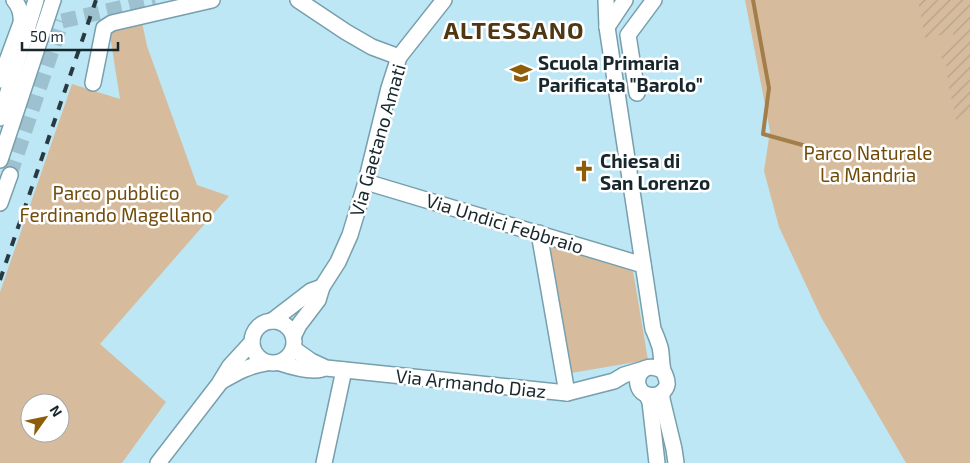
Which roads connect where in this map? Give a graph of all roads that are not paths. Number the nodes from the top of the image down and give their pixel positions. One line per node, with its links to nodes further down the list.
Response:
1 (14, 0): 16 (street)
2 (36, 0): 19 (street)
3 (53, 0): 20 (street)
4 (212, 0): 17 (street)
5 (298, 0): 10 (street)
6 (444, 0): 15 (street, Via Gaetano Amati)
7 (606, 0): 12 (street)
8 (651, 1): 11 (street)
9 (622, 4): 11 (street); 12 (street)
10 (313, 7): 15 (street)
11 (637, 23): 13 (street)
12 (607, 28): 14 (street)
13 (630, 48): 14 (street); 18 (street)
14 (610, 50): 18 (street)
15 (399, 57): 22 (street, Via Gaetano Amati)
16 (0, 80)
17 (94, 83)
18 (616, 86): 25 (street)
19 (0, 118)
20 (0, 160)
21 (10, 175): 23 (street)
22 (366, 182): 24 (street, Via Undici Febbraio); 26 (street, Via Gaetano Amati)
23 (0, 203)
24 (539, 233): 25 (street, Via Undici Febbraio); 38 (street)
25 (643, 265): 32 (street)
26 (322, 287): 27 (street, Via Gaetano Amati); 29 (street, Via Gaetano Amati)
27 (272, 321): 28 (street); 29 (street)
28 (252, 342): 30 (street); 35 (street)
29 (294, 342): 30 (street); 31 (street, Via Armando Diaz)
30 (273, 363): 31 (street, Via Armando Diaz); 35 (street)
31 (326, 368): 33 (street, Via Armando Diaz)
32 (652, 369): 34 (street, Via Armando Diaz); 36 (street); 37 (street)
33 (344, 370): 38 (street, Via Armando Diaz); 40 (street)
34 (614, 381): 36 (street, Via Armando Diaz); 38 (street, Via Armando Diaz)
35 (218, 384): 39 (street)
36 (643, 390): 37 (street); 41 (street)
37 (662, 392): 42 (street)
38 (567, 393)
39 (158, 463)
40 (324, 463)
41 (658, 463)
42 (676, 463)

